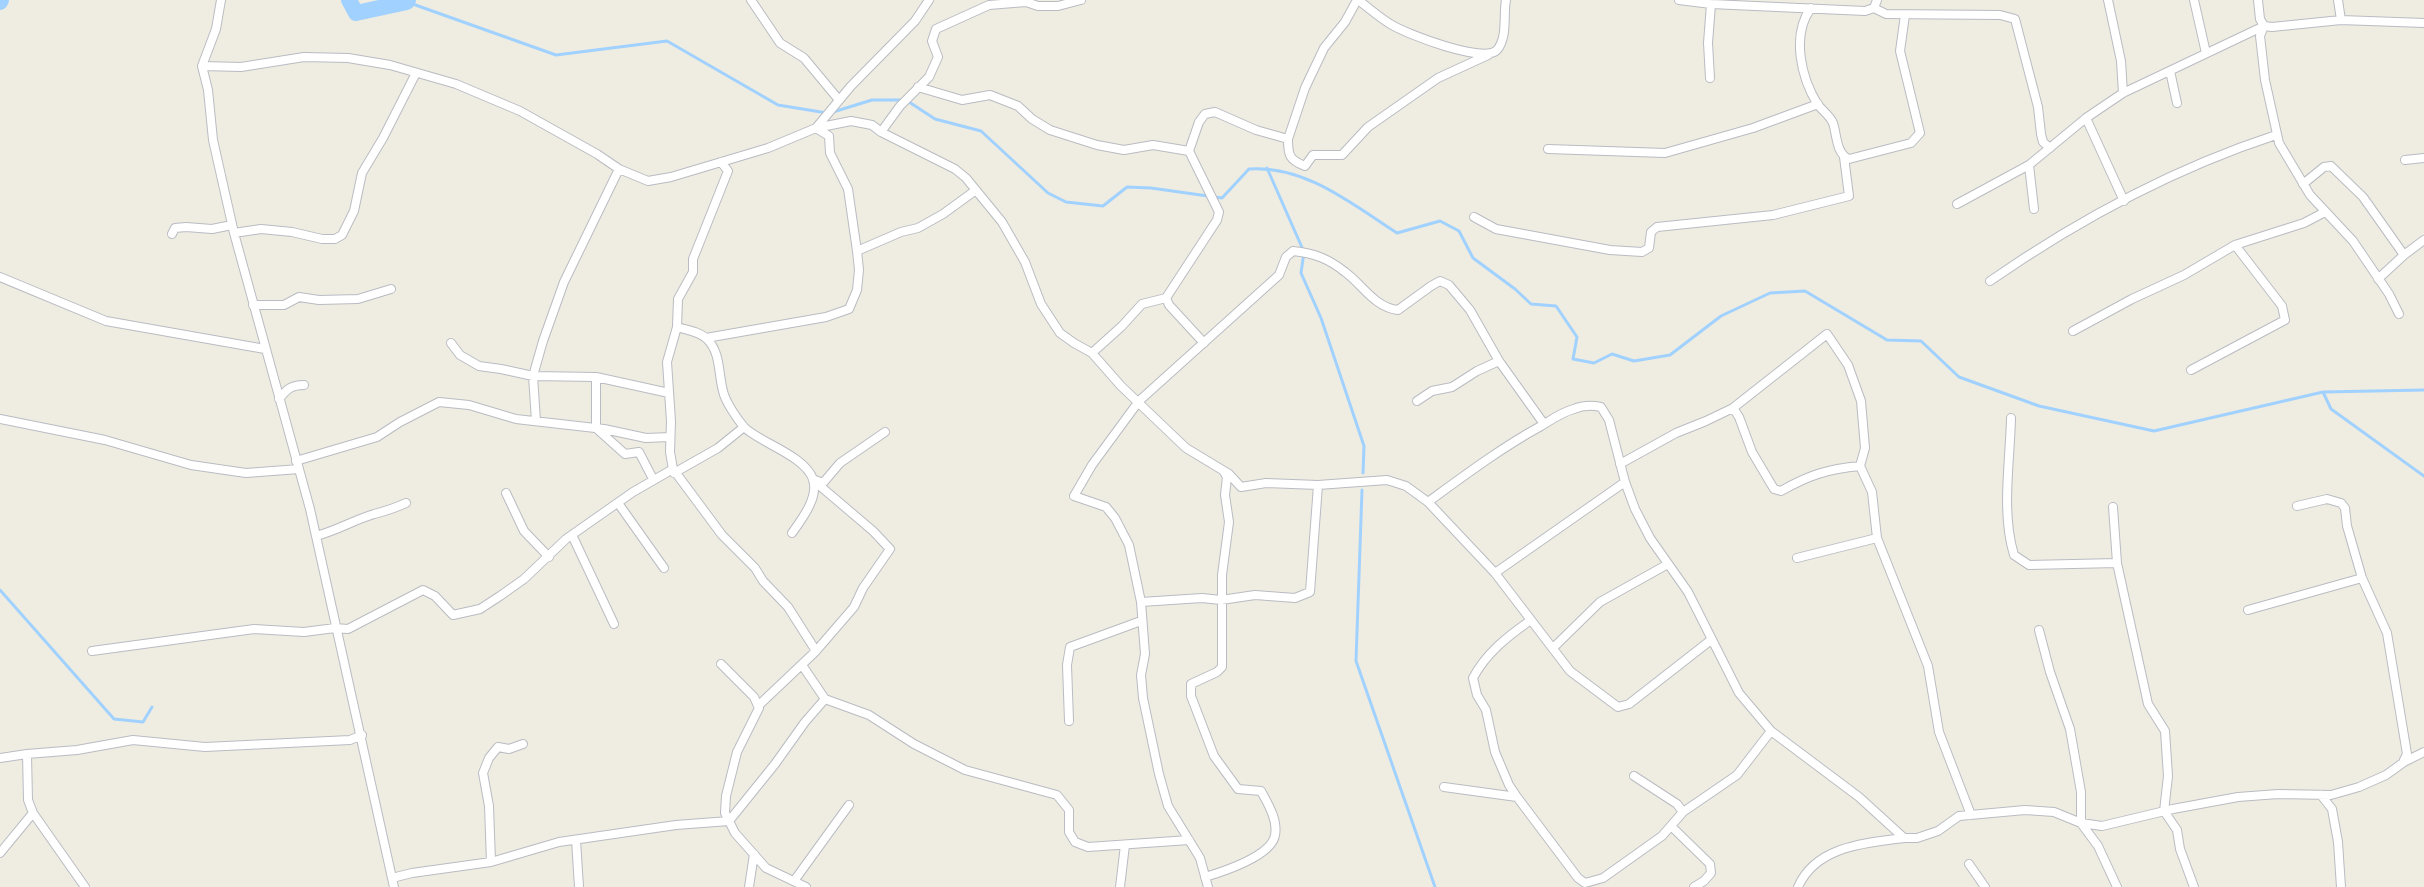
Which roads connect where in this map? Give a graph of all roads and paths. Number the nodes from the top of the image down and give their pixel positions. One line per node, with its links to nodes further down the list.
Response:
1 (221, 0): 21 (street)
2 (751, 0): 27 (street)
3 (929, 0): 27 (street)
4 (1081, 0): 25 (street)
5 (1357, 0): 20 (street); 34 (street)
6 (1506, 0): 20 (street)
7 (1679, 0): 12 (street)
8 (2108, 0): 26 (street)
9 (2194, 0): 19 (street)
10 (2258, 0): 18 (street)
11 (2338, 0): 16 (street)
12 (1711, 4): 14 (street); 24 (street)
13 (1876, 4): 14 (street); 15 (street)
14 (1811, 8): 29 (street)
15 (1905, 15): 35 (street); 38 (street)
16 (2341, 20): 17 (street); 18 (street)
17 (2424, 22)
18 (2264, 26): 19 (street); 33 (street)
19 (2206, 54): 22 (street)
20 (1488, 55): 34 (street)
21 (202, 66): 23 (street); 51 (street)
22 (2170, 71): 26 (street); 28 (street)
23 (416, 73): 43 (street); 51 (street)
24 (1710, 78)
25 (918, 87): 32 (street); 37 (street)
26 (2123, 93): 30 (street)
27 (839, 100): 31 (street)
28 (2177, 103)
29 (1818, 104): 36 (street); 38 (street)
30 (2086, 118): 35 (street); 46 (street)
31 (816, 128): 32 (street); 41 (street); 55 (street)
32 (881, 132): 45 (street)
33 (2276, 135): 44 (street); 46 (street)
34 (1288, 139): 37 (street)
35 (2050, 148): 42 (street)
36 (1548, 149)
37 (1189, 151): 61 (street)
38 (1844, 157): 50 (street)
39 (2424, 158): 40 (street)
40 (2405, 160)
41 (721, 162): 43 (street); 64 (street)
42 (2029, 165): 47 (street); 48 (street)
43 (619, 169): 73 (street)
44 (2303, 184): 49 (street); 56 (street)
45 (976, 190): 55 (street); 70 (street)
46 (2124, 201): 59 (street)
47 (1958, 204)
48 (2034, 209)
49 (2325, 212): 54 (street); 58 (street)
50 (1474, 217)
51 (233, 229): 52 (street); 62 (street)
52 (172, 234)
53 (2424, 240): 56 (street)
54 (2235, 245): 65 (street); 72 (street)
55 (857, 251): 66 (street)
56 (2404, 255): 58 (street)
57 (0, 277): 69 (street)
58 (2378, 279): 63 (street)
59 (1990, 281)
60 (391, 289): 62 (street)
61 (1166, 298): 68 (street); 70 (street)
62 (253, 305): 69 (street)
63 (2398, 314)
64 (677, 327): 66 (street); 76 (street)
65 (2073, 331)
66 (706, 338): 85 (street)
67 (451, 343): 73 (street)
68 (1204, 343): 71 (street); 78 (street)
69 (265, 349): 77 (street)
70 (1092, 352): 78 (street)
71 (1499, 361): 79 (street); 84 (street)
72 (2192, 370)
73 (533, 376): 74 (street); 83 (street)
74 (596, 377): 76 (street); 86 (street)
75 (304, 385): 77 (street)
76 (669, 393): 88 (street)
77 (279, 399): 90 (street)
78 (1139, 401): 92 (street); 116 (street)
79 (1417, 401)
80 (1732, 408): 89 (street); 91 (street); 91 (street)
81 (2011, 418): 110 (street)
82 (0, 419): 90 (street)
83 (536, 421): 86 (street); 90 (street)
84 (1544, 424): 89 (street); 99 (street)
85 (744, 427): 93 (street); 95 (street)
86 (596, 428): 88 (street); 94 (street)
87 (885, 432): 95 (street)
88 (670, 437): 93 (street)
89 (1620, 464): 96 (street)
90 (298, 465): 105 (street)
91 (1860, 466): 107 (street)
92 (1223, 470): 97 (street); 115 (street)
93 (673, 471): 94 (street); 126 (street)
94 (653, 479): 101 (street)
95 (813, 480): 104 (street); 126 (street)
96 (1625, 482): 111 (street); 113 (street)
97 (1318, 485): 99 (street); 115 (street)
98 (506, 493): 108 (street)
99 (1428, 502): 113 (street)
100 (406, 503): 105 (street)
101 (618, 503): 106 (street); 112 (street)
102 (2296, 506): 114 (street)
103 (2113, 507): 110 (street)
104 (792, 533)
105 (316, 536): 121 (street)
106 (572, 536): 108 (street); 120 (street)
107 (1877, 538): 109 (street); 147 (street)
108 (549, 557): 121 (street)
109 (1797, 558)
110 (2117, 563): 144 (street)
111 (1668, 564): 123 (street); 124 (street)
112 (664, 568)
113 (1495, 573): 118 (street)
114 (2362, 578): 117 (street); 138 (street)
115 (1221, 600): 116 (street); 159 (street)
116 (1141, 602): 119 (street)
117 (2248, 610)
118 (1531, 620): 124 (street); 142 (street)
119 (1141, 621): 131 (street); 153 (street)
120 (614, 624)
121 (335, 627): 125 (street); 133 (street)
122 (2039, 630): 149 (street)
123 (1711, 640): 124 (street); 132 (street)
124 (1553, 648)
125 (92, 651)
126 (816, 651): 128 (street)
127 (721, 664): 130 (street)
128 (802, 665): 129 (street); 130 (street)
129 (825, 699): 148 (street); 154 (street)
130 (759, 705): 148 (street)
131 (1069, 721)
132 (1771, 731): 145 (street); 151 (street)
133 (362, 735): 136 (street); 161 (street)
134 (523, 744): 157 (street)
135 (2424, 752): 138 (street)
136 (27, 753): 137 (street); 146 (street)
137 (0, 758)
138 (2404, 762): 141 (street)
139 (1634, 776): 145 (street)
140 (1444, 787): 142 (street)
141 (2321, 795): 144 (street); 173 (street)
142 (1517, 797): 150 (street)
143 (849, 805): 160 (street)
144 (2164, 811): 149 (street); 172 (street)
145 (1683, 812): 150 (street)
146 (33, 813): 155 (street); 162 (street)
147 (1971, 815): 149 (street); 151 (street)
148 (729, 821): 152 (street); 156 (street)
149 (2081, 823): 171 (street)
150 (1671, 826): 168 (street)
151 (1904, 838): 169 (street)
152 (576, 840): 157 (street); 163 (street)
153 (1189, 840): 154 (street); 159 (street)
154 (1125, 844): 166 (street)
155 (0, 853)
156 (754, 854): 160 (street); 164 (street)
157 (491, 862): 161 (street)
158 (1969, 864): 170 (street)
159 (1204, 877): 167 (street)
160 (794, 881): 165 (street)
161 (393, 885)
162 (85, 887)
163 (579, 887)
164 (749, 887)
165 (806, 887)
166 (1120, 887)
167 (1208, 887)
168 (1694, 887)
169 (1798, 887)
170 (1985, 887)
171 (2117, 887)
172 (2194, 887)
173 (2341, 887)

